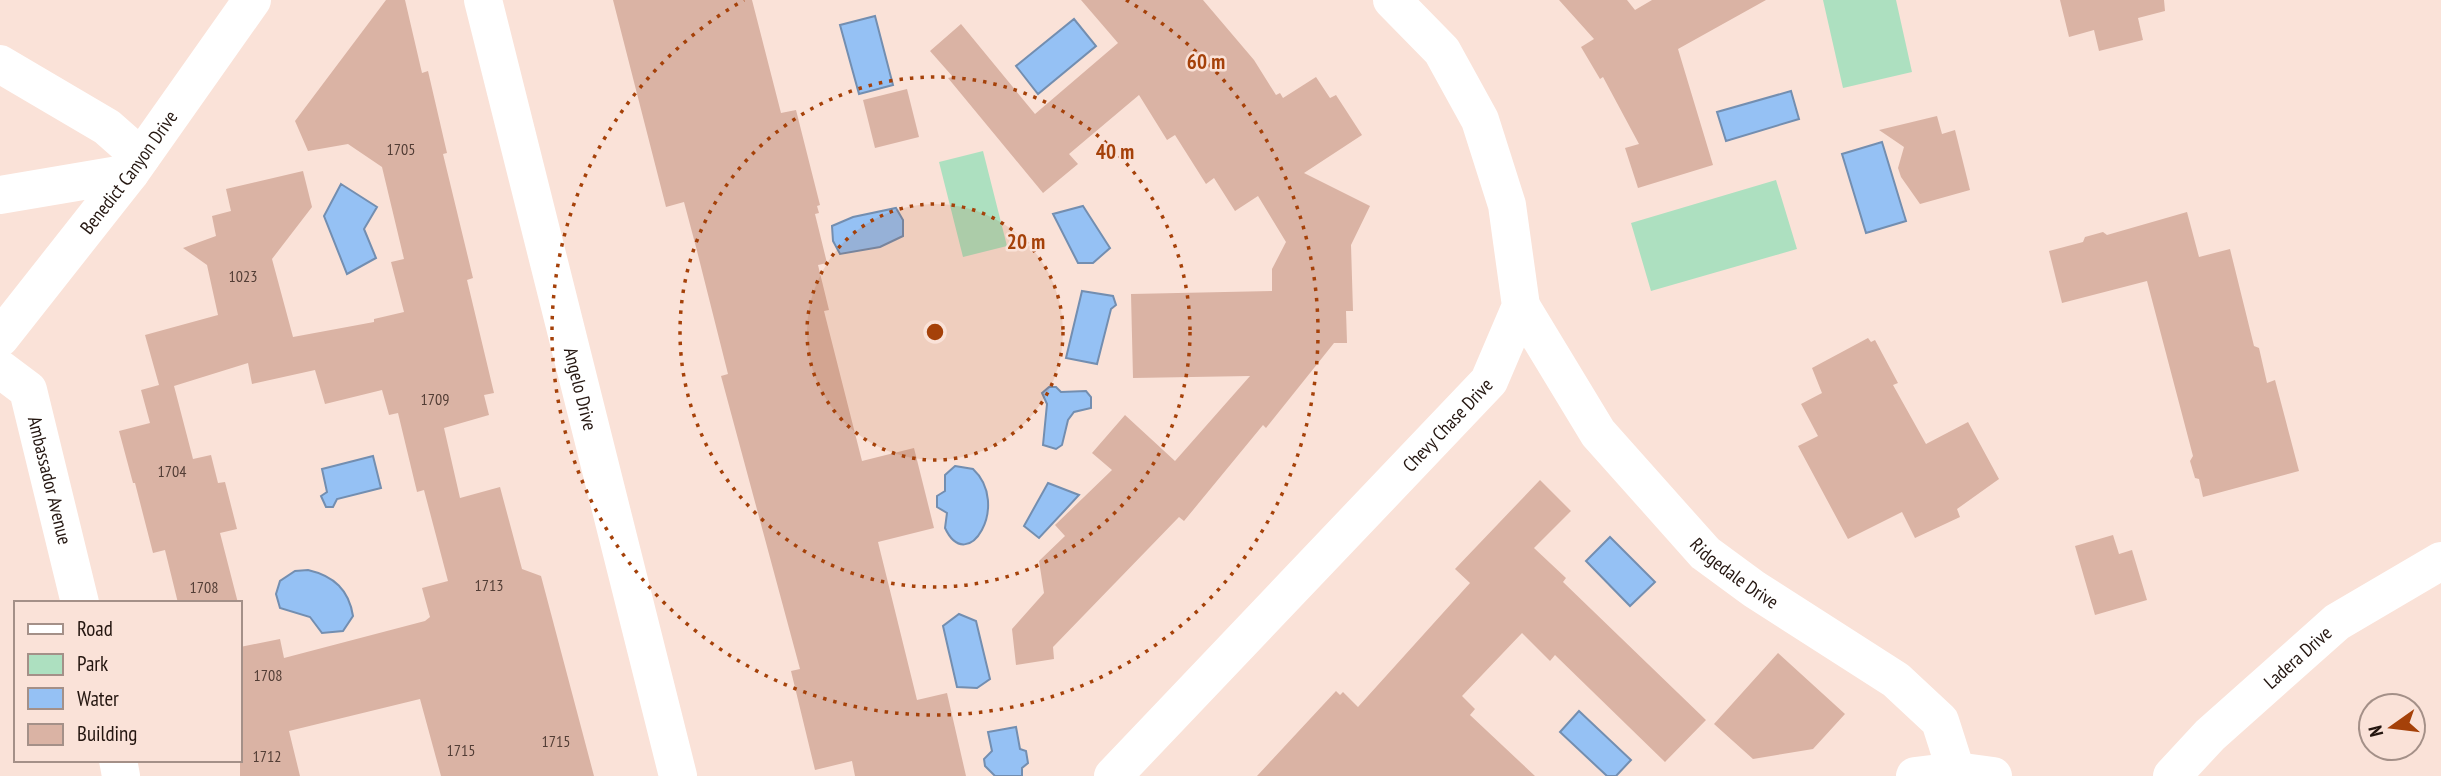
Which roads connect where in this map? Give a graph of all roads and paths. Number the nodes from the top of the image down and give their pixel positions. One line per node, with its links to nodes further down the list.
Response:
1 (252, 0): 5 (street, Benedict Canyon Drive)
2 (483, 0): 13 (street, Angelo Drive)
3 (1392, 0): 7 (street)
4 (0, 64): 5 (street)
5 (136, 165): 6 (street); 8 (street, Benedict Canyon Drive)
6 (0, 195)
7 (1521, 306): 12 (street, Ridgedale Drive); 14 (street, Chevy Chase Drive)
8 (0, 338)
9 (0, 369): 11 (street, Ambassador Avenue)
10 (2441, 561): 17 (street, Ladera Drive)
11 (80, 601)
12 (1956, 771): 15 (street); 16 (street)
13 (678, 776)
14 (1113, 776)
15 (1915, 776)
16 (1993, 776)
17 (2172, 776)

